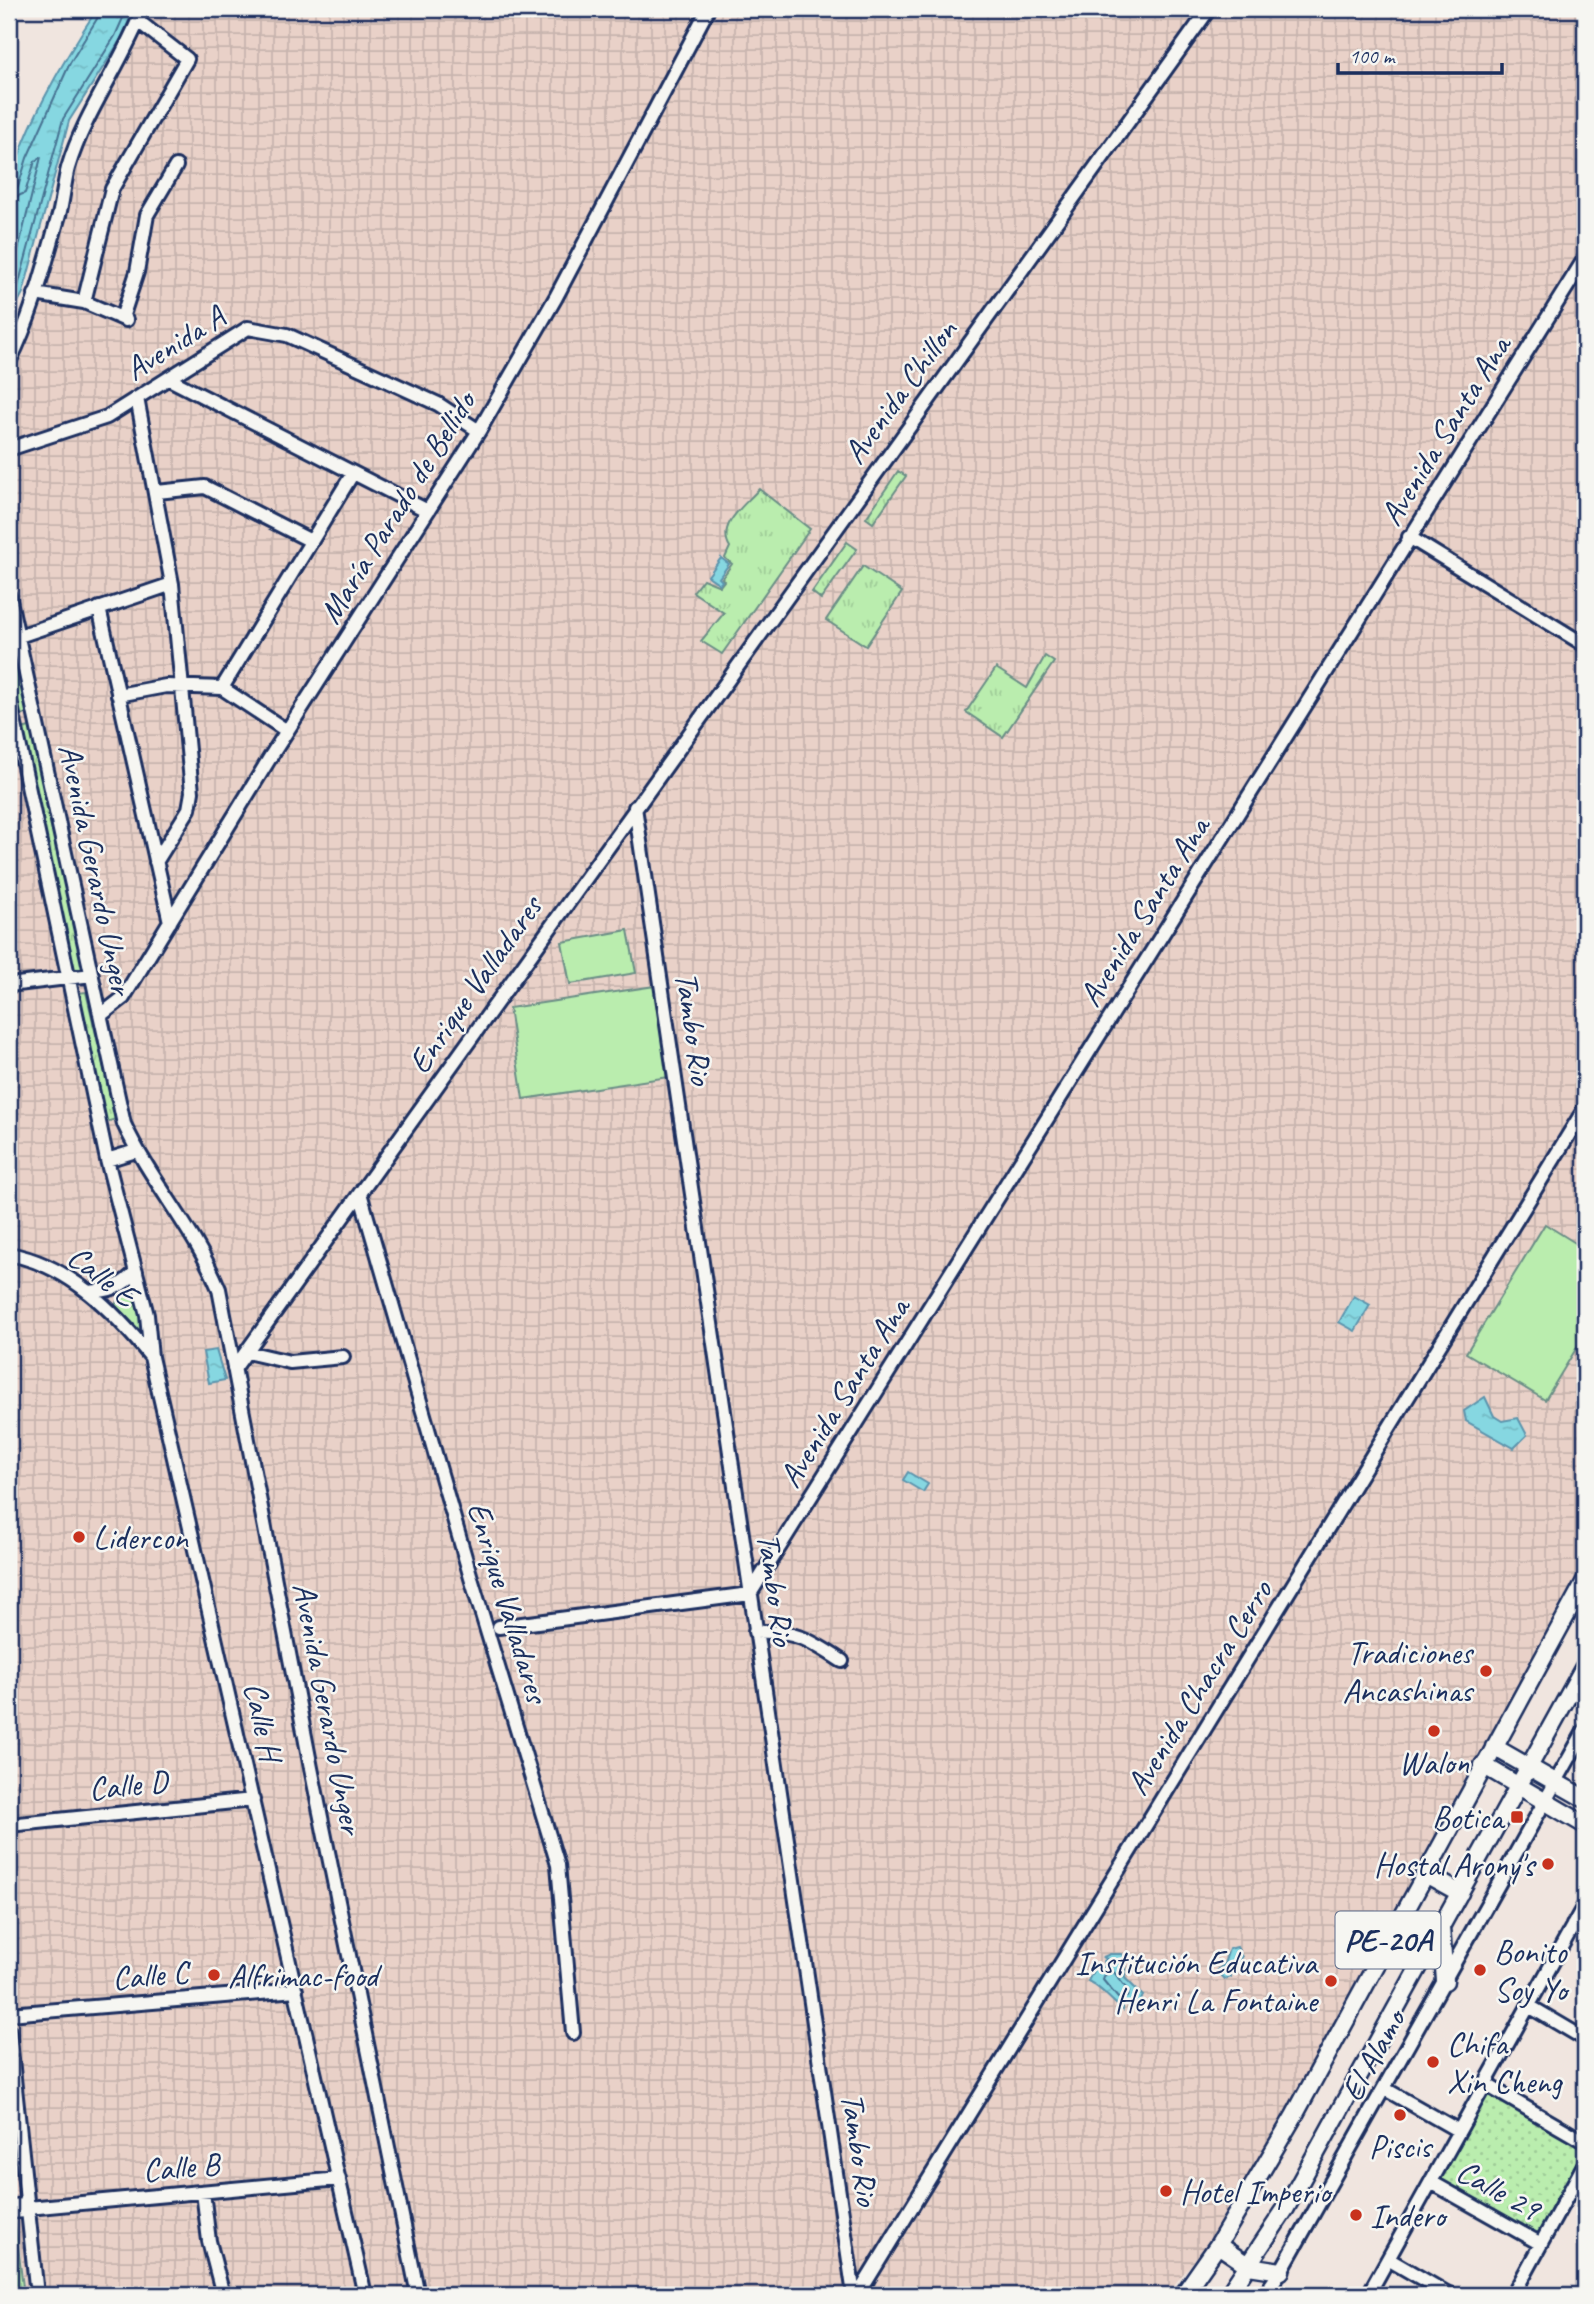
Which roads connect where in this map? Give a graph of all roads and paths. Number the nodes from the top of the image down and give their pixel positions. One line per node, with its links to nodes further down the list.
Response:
1 (708, 9): 11 (street, María Parado de Bellido)
2 (1209, 9): 30 (street, Avenida Chillon)
3 (141, 15): 6 (street); 7 (street)
4 (176, 166): 7 (street)
5 (1585, 258): 16 (street, Avenida Santa Ana)
6 (34, 294): 7 (street); 8 (street)
7 (83, 302)
8 (9, 362)
9 (169, 379): 10 (street, Avenida A); 11 (street, Avenida A); 13 (street)
10 (137, 398): 12 (street, Avenida A); 14 (street)
11 (480, 431): 15 (street, María Parado de Bellido)
12 (9, 449)
13 (353, 473): 15 (street); 17 (street)
14 (157, 492): 17 (street); 18 (street)
15 (428, 511): 29 (street, María Parado de Bellido)
16 (1409, 537): 22 (street); 51 (street, Avenida Santa Ana)
17 (311, 541): 24 (street)
18 (172, 584): 20 (street); 23 (street)
19 (9, 596): 21 (street, Avenida Gerardo Unger)
20 (99, 608): 21 (street); 25 (street)
21 (19, 636): 27 (street, Avenida Gerardo Unger)
22 (1585, 645)
23 (183, 686): 24 (street); 25 (street); 31 (street)
24 (222, 688): 29 (street)
25 (118, 695): 31 (street)
26 (9, 696): 28 (street, Avenida Gerardo Unger)
27 (36, 717): 28 (street); 33 (street, Avenida Gerardo Unger)
28 (12, 726): 34 (street, Avenida Gerardo Unger)
29 (287, 732): 32 (street, María Parado de Bellido)
30 (635, 807): 42 (street, Enrique Valladares); 51 (street, Tambo Rio)
31 (156, 862): 32 (street)
32 (170, 922): 36 (street, María Parado de Bellido)
33 (92, 975): 34 (street); 36 (street, Avenida Gerardo Unger)
34 (69, 978): 35 (street); 39 (street, Avenida Gerardo Unger)
35 (9, 985)
36 (101, 1015): 38 (street, Avenida Gerardo Unger)
37 (1583, 1116): 99 (street, Avenida Chacra Cerro)
38 (124, 1124): 39 (street); 40 (street, Avenida Gerardo Unger)
39 (101, 1129): 41 (street, Avenida Gerardo Unger)
40 (136, 1151): 41 (street); 49 (street, Avenida Gerardo Unger)
41 (107, 1160): 44 (street, Calle H)
42 (360, 1193): 46 (street, Enrique Valladares); 78 (street, Enrique Valladares)
43 (9, 1254): 45 (street, Calle E)
44 (136, 1271): 45 (street); 47 (street, Calle H)
45 (88, 1292): 47 (street, Calle E)
46 (247, 1352): 48 (street); 49 (street, Enrique Valladares)
47 (151, 1357): 62 (street, Calle H)
48 (344, 1357)
49 (234, 1368): 98 (street, Avenida Gerardo Unger)
50 (1585, 1581): 57 (main road, PE-20A)
51 (750, 1594): 52 (street); 53 (street, Tambo Rio)
52 (499, 1627)
53 (755, 1632): 54 (street); 99 (street, Tambo Rio)
54 (842, 1661)
55 (1585, 1665): 59 (main road, PE-20A)
56 (1585, 1730): 60 (street, El Alamo)
57 (1494, 1747): 58 (main road, PE-20A); 59 (main road)
58 (1483, 1765): 61 (main road); 67 (main road, PE-20A)
59 (1529, 1767): 60 (main road); 61 (main road, PE-20A)
60 (1556, 1783): 63 (main road); 64 (street, El Alamo)
61 (1519, 1786): 64 (main road); 68 (main road, PE-20A)
62 (253, 1800): 65 (street, Calle D); 74 (street, Calle H)
63 (1585, 1800)
64 (1546, 1802): 66 (main road); 73 (street, El Alamo)
65 (9, 1825)
66 (1585, 1825)
67 (1424, 1873): 68 (main road); 91 (main road, PE-20A)
68 (1460, 1893): 71 (main road, PE-20A)
69 (1585, 1904): 70 (street)
70 (1573, 1925): 72 (street); 75 (street)
71 (1441, 1927): 73 (main road); 93 (main road, PE-20A)
72 (1585, 1932)
73 (1446, 1981): 81 (street, El Alamo)
74 (296, 1990): 76 (street, Calle C); 85 (street, Calle H)
75 (1529, 2006): 79 (street); 80 (street)
76 (9, 2014)
77 (9, 2031): 88 (street)
78 (573, 2033)
79 (1585, 2039)
80 (1485, 2084): 82 (street); 83 (street)
81 (1385, 2089): 82 (street); 94 (street, El Alamo)
82 (1459, 2131): 86 (street)
83 (1585, 2142)
84 (1585, 2162): 90 (street)
85 (339, 2179): 87 (street, Calle B); 97 (street, Calle H)
86 (1431, 2182): 90 (street, Calle 29); 92 (street)
87 (203, 2192): 88 (street, Calle B); 96 (street)
88 (28, 2208): 89 (highway); 95 (street)
89 (9, 2209)
90 (1541, 2244): 105 (street)
91 (1218, 2245): 93 (main road); 100 (main road, PE-20A)
92 (1388, 2259): 103 (street); 104 (street)
93 (1249, 2266): 94 (main road); 101 (main road, PE-20A)
94 (1282, 2271): 102 (street, El Alamo)
95 (37, 2295)
96 (223, 2295)
97 (365, 2295)
98 (418, 2295)
99 (856, 2295)
100 (1183, 2295)
101 (1228, 2295)
102 (1265, 2295)
103 (1368, 2295)
104 (1450, 2295)
105 (1513, 2295)

